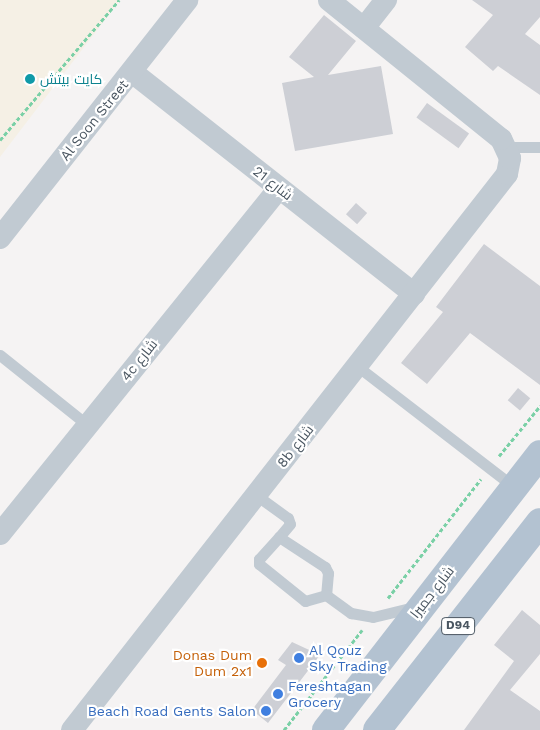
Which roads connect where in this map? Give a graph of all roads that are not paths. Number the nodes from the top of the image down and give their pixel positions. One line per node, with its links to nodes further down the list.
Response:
1 (187, 0): 5 (street, Al Soon Street)
2 (329, 0): 4 (street)
3 (386, 0): 4 (street)
4 (364, 28): 7 (street)
5 (132, 72): 8 (street, شارع 21); 9 (street, Al Soon Street)
6 (540, 147): 7 (lane)
7 (508, 152): 10 (street, 8b شارع)
8 (279, 188): 10 (street, شارع 21); 13 (street, 4c شارع)
9 (0, 238)
10 (414, 294): 12 (street, 8b شارع)
11 (0, 355): 13 (lane)
12 (358, 366): 15 (lane); 16 (street, 8b شارع)
13 (86, 424): 18 (street, 4c شارع)
14 (540, 454): 15 (main road, شارع جميرا)
15 (514, 487): 21 (main road, شارع جميرا)
16 (256, 495): 19 (lane); 23 (street, 8b شارع)
17 (540, 522): 22 (main road, D94)
18 (0, 534)
19 (279, 537): 20 (lane); 20 (lane)
20 (326, 595): 21 (lane)
21 (426, 600): 24 (main road, شارع جميرا)
22 (380, 729)
23 (72, 730)
24 (326, 730)

